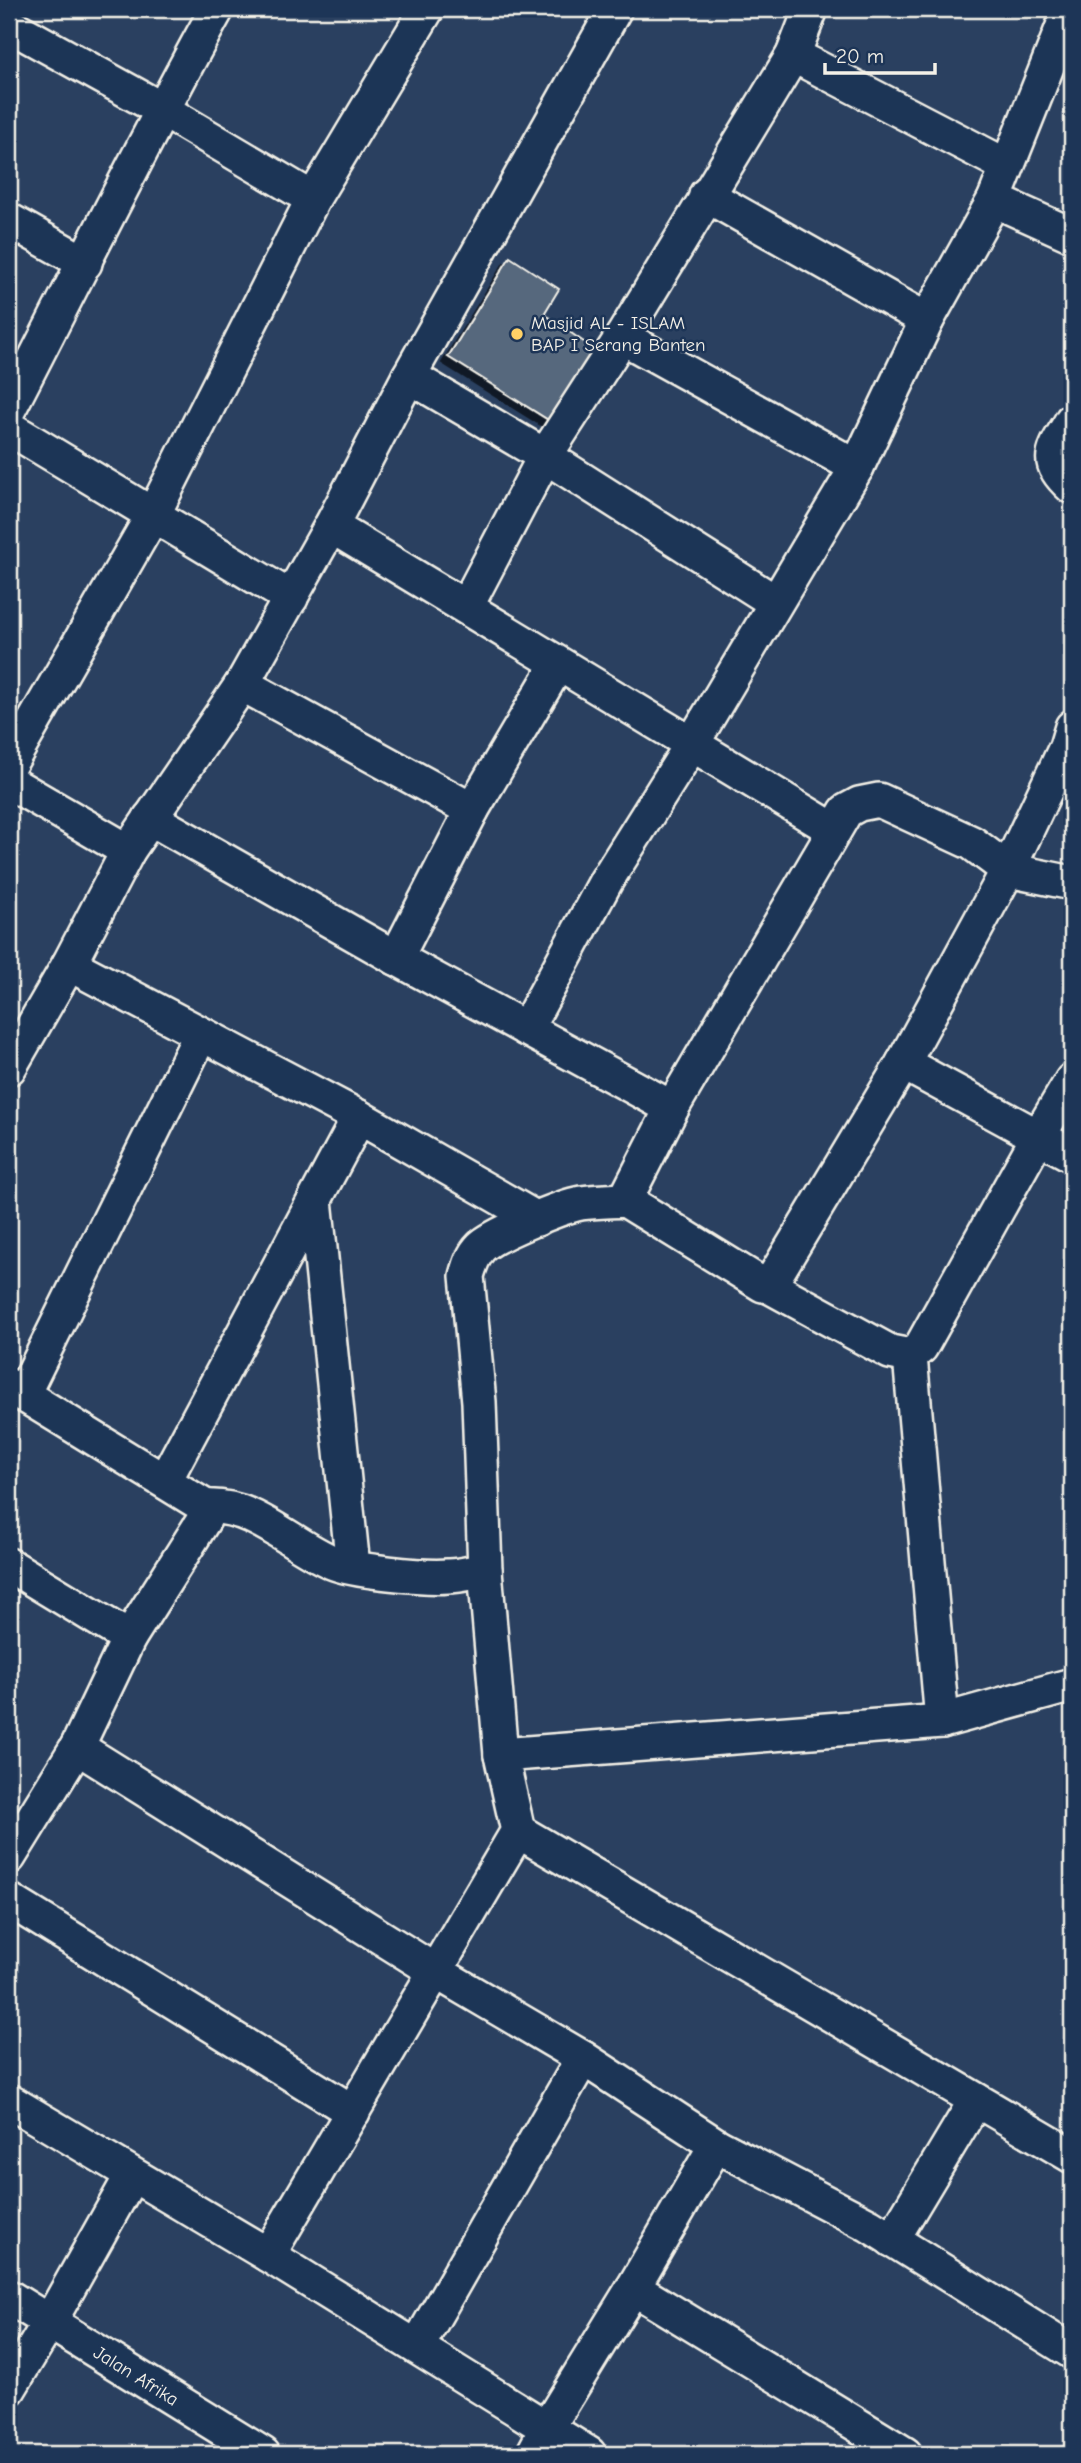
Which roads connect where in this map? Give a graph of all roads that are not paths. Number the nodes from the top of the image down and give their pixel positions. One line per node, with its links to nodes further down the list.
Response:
1 (217, 9): 8 (street)
2 (427, 9): 11 (street)
3 (615, 9): 18 (street)
4 (811, 9): 7 (street)
5 (9, 25): 8 (street)
6 (1067, 29): 9 (street)
7 (793, 55): 9 (street); 10 (street)
8 (161, 109): 11 (street); 15 (street)
9 (1007, 166): 12 (street)
10 (706, 195): 16 (street); 17 (street)
11 (313, 199): 25 (street)
12 (994, 200): 14 (street); 16 (street)
13 (9, 220): 15 (street)
14 (1072, 235)
15 (85, 263): 19 (street)
16 (927, 320): 23 (street)
17 (622, 337): 22 (street); 23 (street)
18 (410, 376): 22 (street); 26 (street)
19 (9, 410)
20 (1072, 420): 24 (street)
21 (9, 428): 25 (street)
22 (545, 456): 28 (street); 29 (street)
23 (857, 467): 28 (street)
24 (1072, 487)
25 (153, 514): 27 (street); 34 (street)
26 (331, 526): 27 (street); 29 (street)
27 (291, 598): 31 (street)
28 (775, 602): 33 (street)
29 (466, 607): 30 (street)
30 (558, 664): 33 (street); 36 (street)
31 (242, 684): 36 (street); 37 (street)
32 (1072, 727): 40 (street)
33 (692, 744): 38 (street); 44 (street)
34 (9, 765)
35 (9, 782): 39 (street)
36 (472, 810): 42 (street)
37 (150, 818): 39 (street); 42 (street)
38 (834, 830): 40 (street); 49 (street)
39 (128, 851): 43 (street)
40 (1007, 870): 41 (street); 46 (street)
41 (1072, 883)
42 (396, 958): 44 (street)
43 (69, 964): 45 (street); 47 (street)
44 (526, 1029): 49 (street)
45 (201, 1034): 50 (street); 58 (street)
46 (902, 1063): 51 (street); 56 (street)
47 (9, 1068)
48 (1072, 1080): 51 (street)
49 (672, 1108): 54 (street)
50 (359, 1117): 53 (street); 55 (street)
51 (1038, 1137): 52 (street); 57 (street)
52 (1072, 1155)
53 (315, 1200): 59 (street); 62 (street)
54 (625, 1200): 55 (street); 56 (street)
55 (537, 1219): 63 (street)
56 (769, 1286): 57 (street)
57 (909, 1356): 66 (street)
58 (16, 1390): 59 (street)
59 (165, 1480): 60 (street)
60 (206, 1507): 62 (street); 64 (street)
61 (9, 1565): 64 (street)
62 (353, 1567): 63 (street)
63 (485, 1570): 68 (street)
64 (129, 1638): 67 (street)
65 (1072, 1685): 66 (street)
66 (942, 1721): 68 (street)
67 (77, 1747): 70 (street); 72 (street)
68 (502, 1755): 69 (street)
69 (517, 1831): 72 (street); 74 (street)
70 (9, 1857)
71 (9, 1900): 76 (street)
72 (436, 1971): 73 (street); 76 (street)
73 (583, 2058): 77 (street); 85 (street)
74 (976, 2100): 78 (street); 80 (street)
75 (9, 2101): 79 (street)
76 (353, 2112): 81 (street)
77 (716, 2145): 80 (street); 82 (street)
78 (1072, 2156)
79 (132, 2175): 81 (street); 84 (street)
80 (892, 2240): 86 (street)
81 (268, 2255): 85 (street)
82 (633, 2288): 88 (street); 91 (street)
83 (9, 2297): 84 (street, Jalan Afrika)
84 (49, 2323): 87 (street); 89 (street, Jalan Afrika)
85 (417, 2347): 88 (street)
86 (1072, 2352)
87 (9, 2389)
88 (540, 2441): 90 (street)
89 (263, 2454)
90 (589, 2454)
91 (905, 2454)

